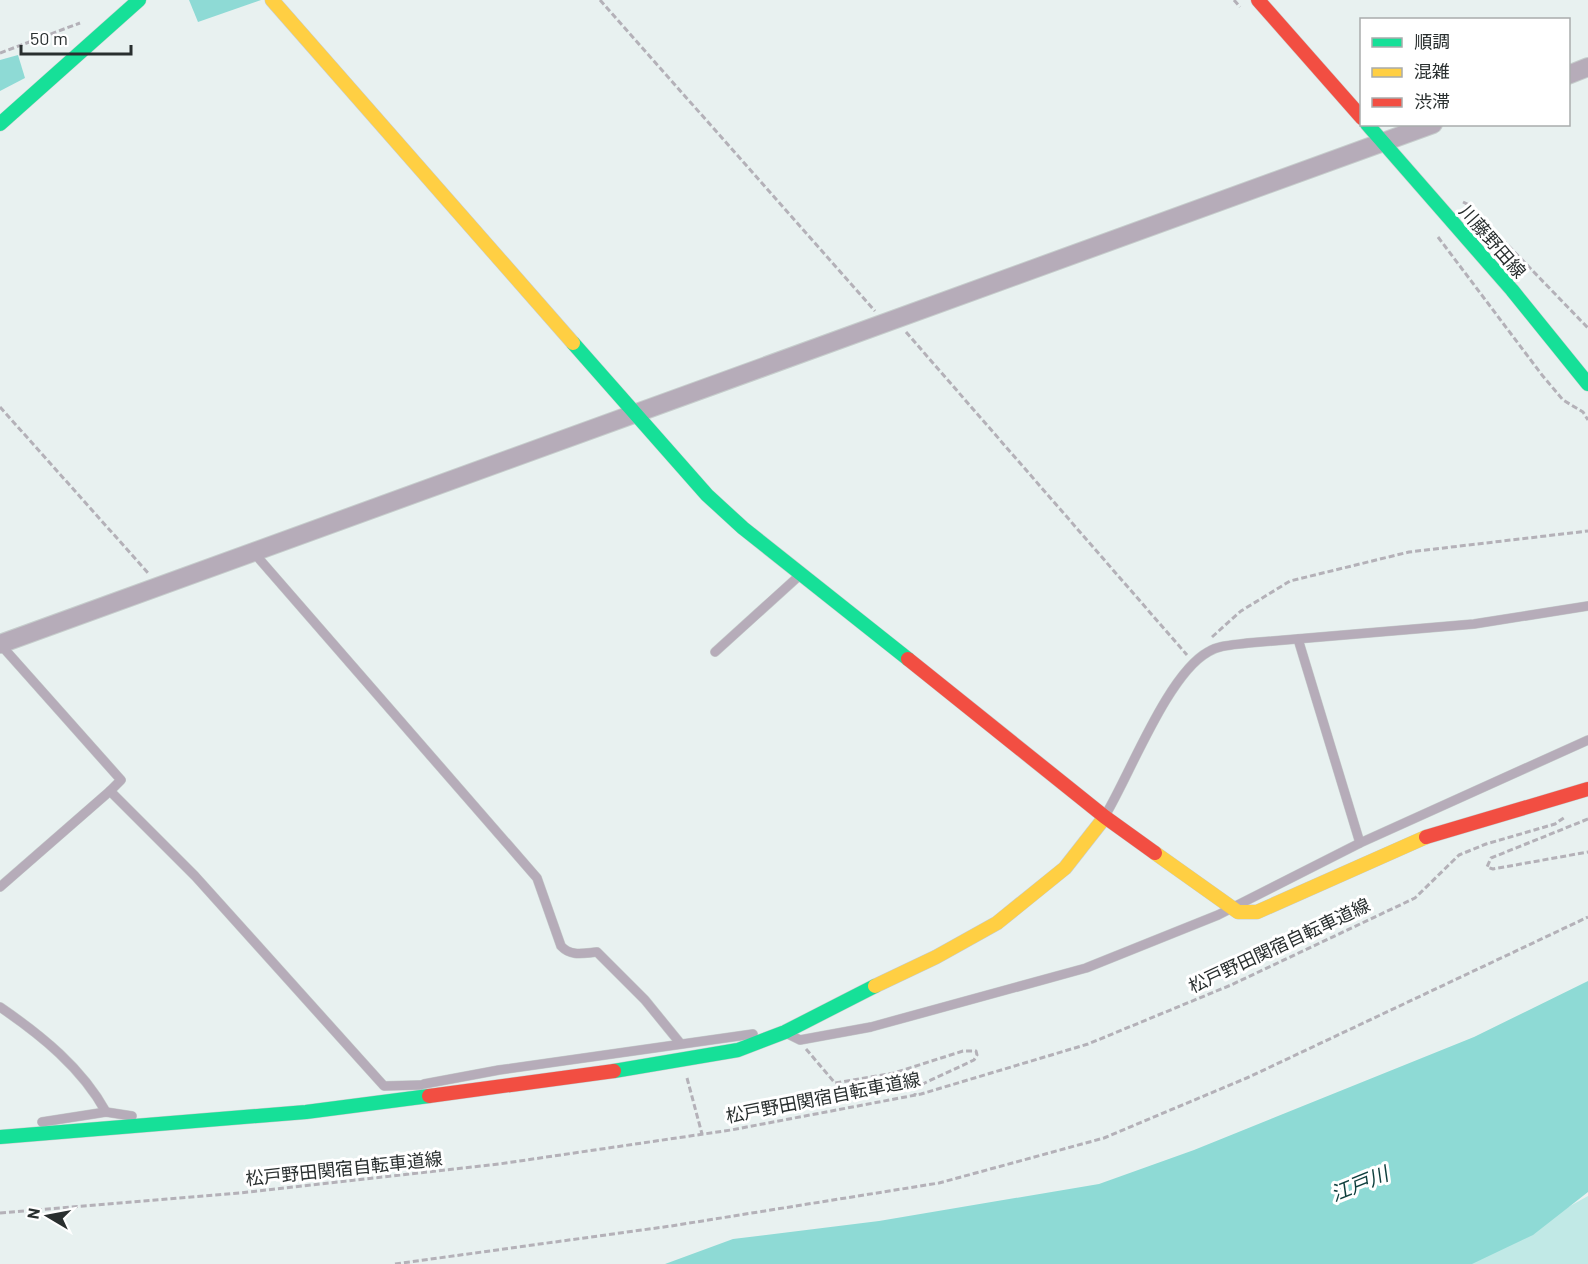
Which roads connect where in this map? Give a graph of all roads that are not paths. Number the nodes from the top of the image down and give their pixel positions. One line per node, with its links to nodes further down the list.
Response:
1 (139, 0): 7 (street)
2 (1258, 0): 6 (street)
3 (273, 2): 12 (street)
4 (1588, 67): 5 (street)
5 (1570, 75)
6 (1360, 116)
7 (0, 124)
8 (1369, 126): 10 (street, 川藤野田線)
9 (1428, 126): 10 (street)
10 (1383, 143): 11 (street, 川藤野田線); 12 (street)
11 (1585, 379)
12 (635, 415): 13 (street); 14 (street)
13 (254, 553): 17 (street); 28 (lane)
14 (801, 574): 18 (lane); 22 (street)
15 (1588, 606): 16 (lane)
16 (1298, 639): 22 (lane); 23 (lane)
17 (0, 644): 21 (lane)
18 (716, 652)
19 (1588, 740): 23 (lane)
20 (1588, 789): 25 (street)
21 (110, 791): 24 (lane); 29 (lane)
22 (1105, 817): 25 (street); 27 (street)
23 (1360, 843): 25 (lane)
24 (0, 887)
25 (1231, 907): 27 (lane)
26 (0, 1007): 31 (lane)
27 (780, 1034): 28 (lane); 30 (street)
28 (680, 1043): 29 (lane)
29 (424, 1084): 30 (lane)
30 (461, 1093): 32 (street)
31 (106, 1112): 32 (lane); 33 (lane)
32 (159, 1125): 33 (street)
33 (0, 1137)

